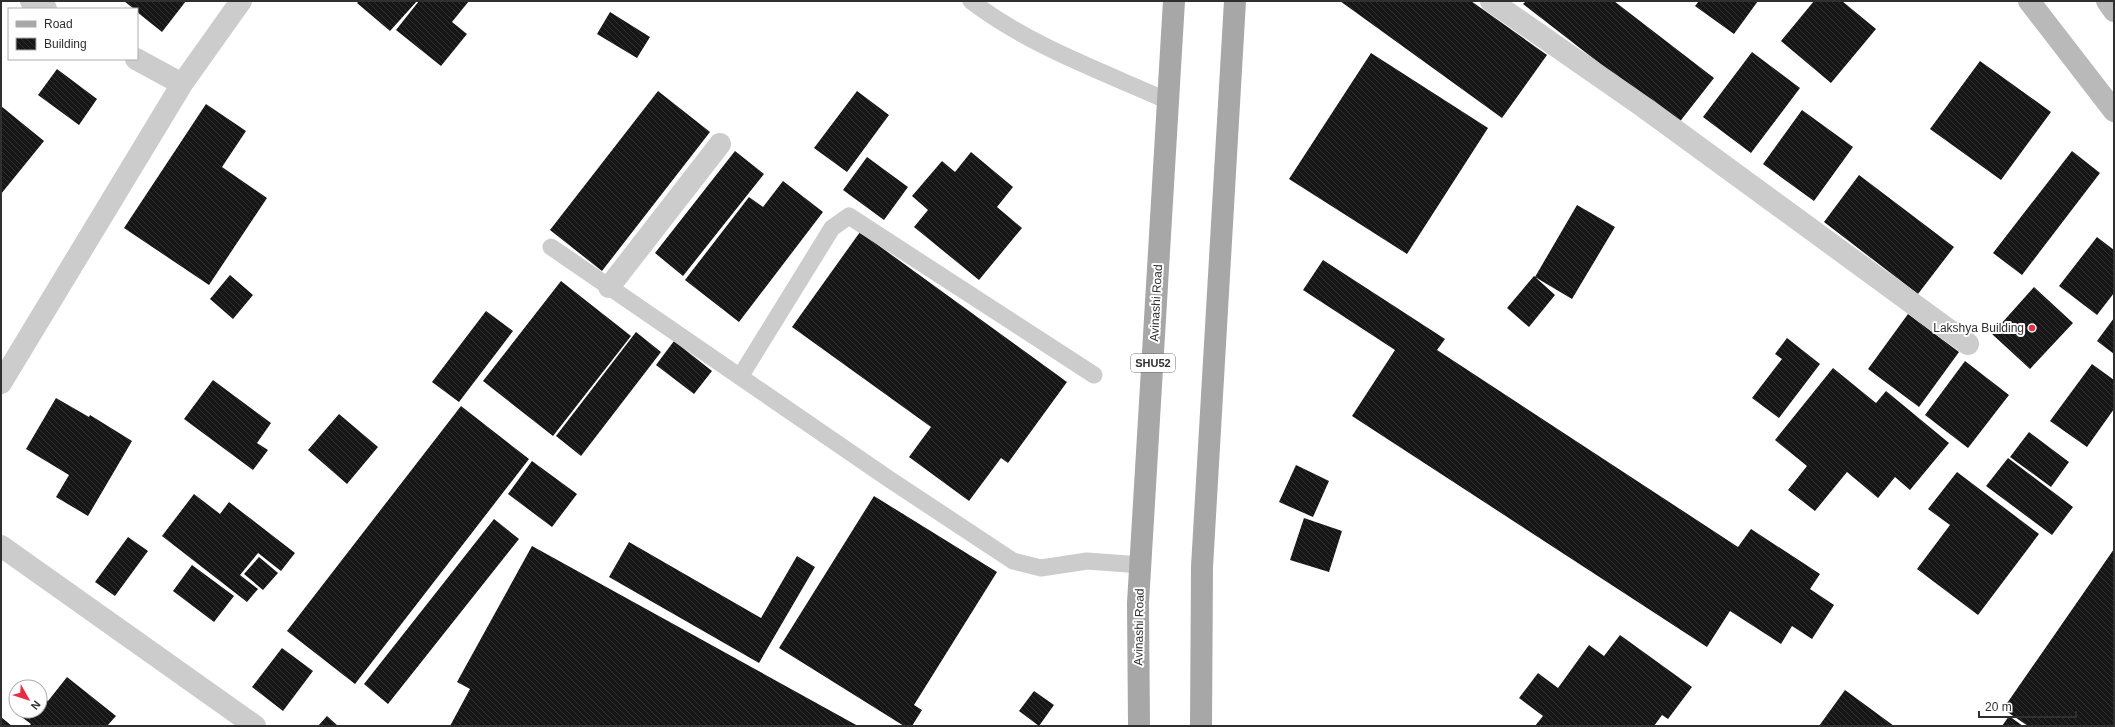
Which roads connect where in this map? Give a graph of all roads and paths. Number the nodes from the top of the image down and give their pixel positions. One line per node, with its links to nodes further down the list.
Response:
1 (31, 1): 9 (street)
2 (241, 1): 12 (street)
3 (970, 1): 13 (lane)
4 (1174, 1): 13 (main road, Avinashi Road / SHU52)
5 (1235, 1): 26 (main road)
6 (1491, 1): 18 (street)
7 (2030, 1): 14 (main road)
8 (2107, 1): 10 (main road)
9 (44, 8)
10 (2114, 11)
11 (138, 60): 12 (street)
12 (182, 84): 21 (street)
13 (1168, 101): 23 (main road, Avinashi Road / SHU52)
14 (2114, 111)
15 (720, 144): 17 (street)
16 (551, 247): 17 (lane)
17 (610, 287): 20 (lane)
18 (1968, 344)
19 (1094, 375): 20 (lane)
20 (740, 377): 23 (lane)
21 (1, 383)
22 (1, 546): 24 (street)
23 (1141, 565): 25 (main road, Avinashi Road / SHU52)
24 (255, 726)
25 (1139, 726)
26 (1201, 726)

